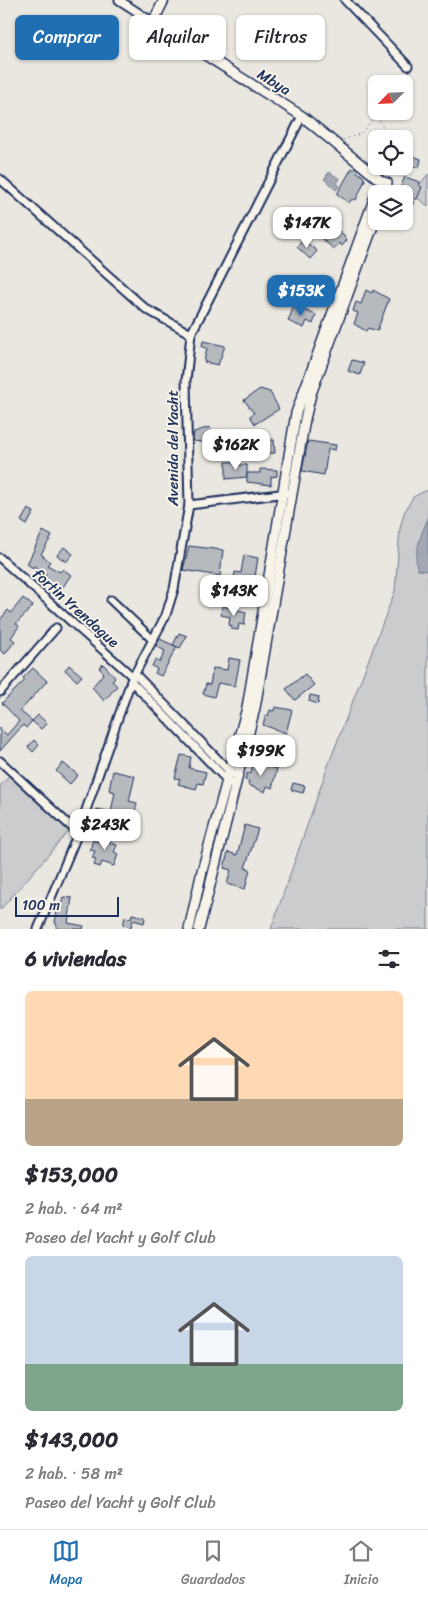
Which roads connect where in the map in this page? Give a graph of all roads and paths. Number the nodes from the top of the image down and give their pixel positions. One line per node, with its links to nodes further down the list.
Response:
1 (119, 0): 4 (street, Mbya)
2 (164, 0): 5 (main road)
3 (345, 0): 7 (street)
4 (142, 15)
5 (156, 15)
6 (213, 60): 8 (main road, Mbya)
7 (408, 66)
8 (302, 116): 12 (main road, Mbya); 15 (street, Avenida del Yacht)
9 (384, 130): 10 (path)
10 (342, 140)
11 (0, 179): 15 (street)
12 (384, 185)
13 (368, 216): 16 (main road)
14 (372, 230): 16 (main road)
15 (191, 334): 17 (street, Avenida del Yacht)
16 (287, 493): 17 (street); 25 (main road)
17 (189, 505): 21 (street, Avenida del Yacht)
18 (0, 558): 22 (street, fortin Yrendague)
19 (111, 600): 21 (street)
20 (56, 628): 23 (street)
21 (153, 640): 22 (street, Avenida del Yacht)
22 (133, 678): 25 (street, fortin Yrendague); 26 (street, Avenida del Yacht)
23 (0, 692)
24 (0, 761): 26 (street)
25 (232, 778): 28 (main road); 29 (main road)
26 (78, 833): 27 (street, Avenida del Yacht)
27 (38, 929)
28 (189, 929)
29 (199, 929)

